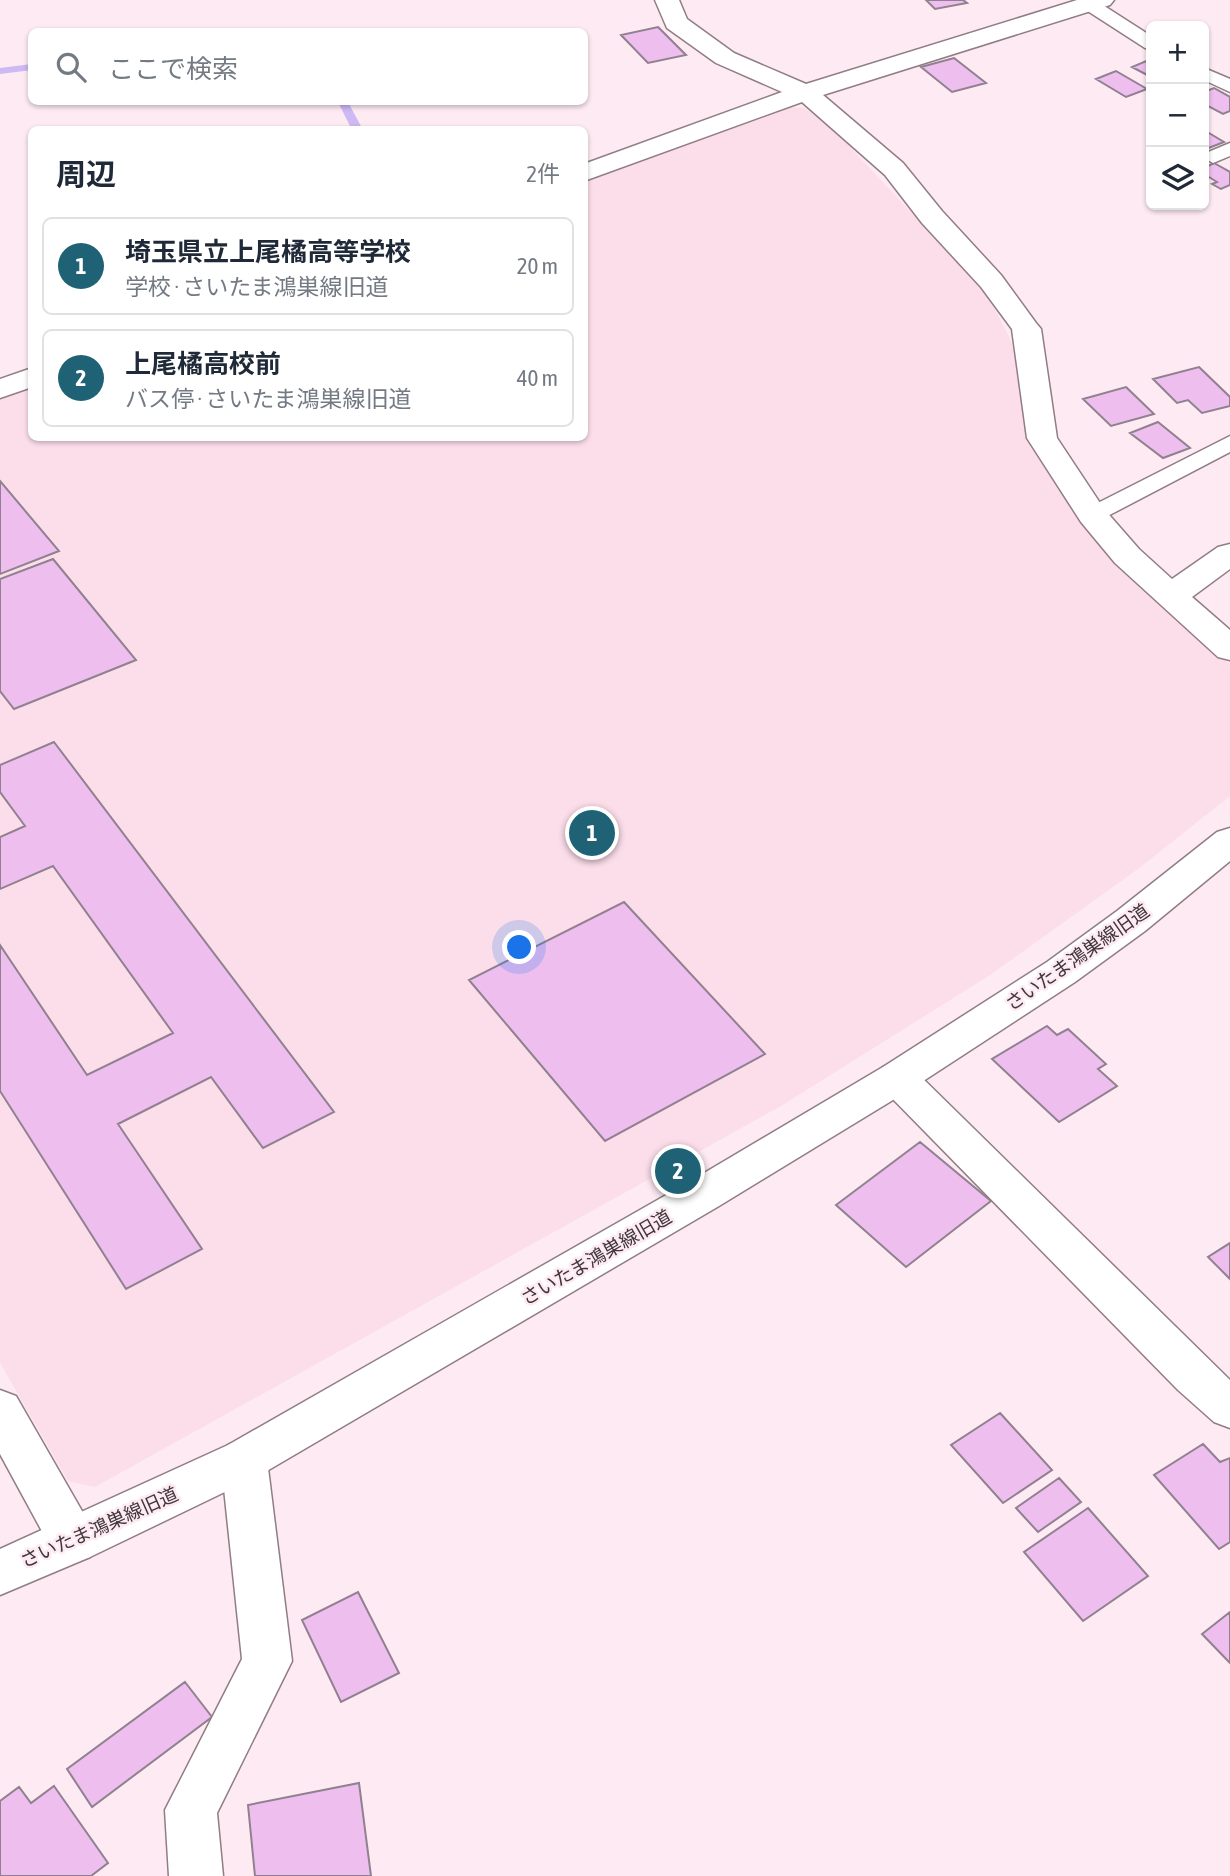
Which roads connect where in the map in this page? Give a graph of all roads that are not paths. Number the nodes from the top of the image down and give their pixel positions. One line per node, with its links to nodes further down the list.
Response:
1 (667, 0): 6 (street)
2 (1096, 2): 3 (lane); 6 (street)
3 (1146, 40)
4 (1209, 76): 5 (lane)
5 (1230, 86)
6 (806, 93): 7 (street); 11 (street)
7 (588, 172)
8 (28, 378): 9 (street)
9 (0, 389)
10 (1230, 443): 11 (lane)
11 (1092, 515): 13 (street)
12 (1230, 554): 13 (street)
13 (1172, 595): 14 (street)
14 (1230, 649)
15 (1230, 841): 16 (street, さいたま鴻巣線旧道)
16 (897, 1078): 17 (street); 19 (street, さいたま鴻巣線旧道)
17 (1230, 1408)
18 (0, 1410): 20 (street)
19 (244, 1460): 20 (street, さいたま鴻巣線旧道); 22 (street)
20 (73, 1541): 21 (street, さいたま鴻巣線旧道)
21 (0, 1572)
22 (196, 1876)

